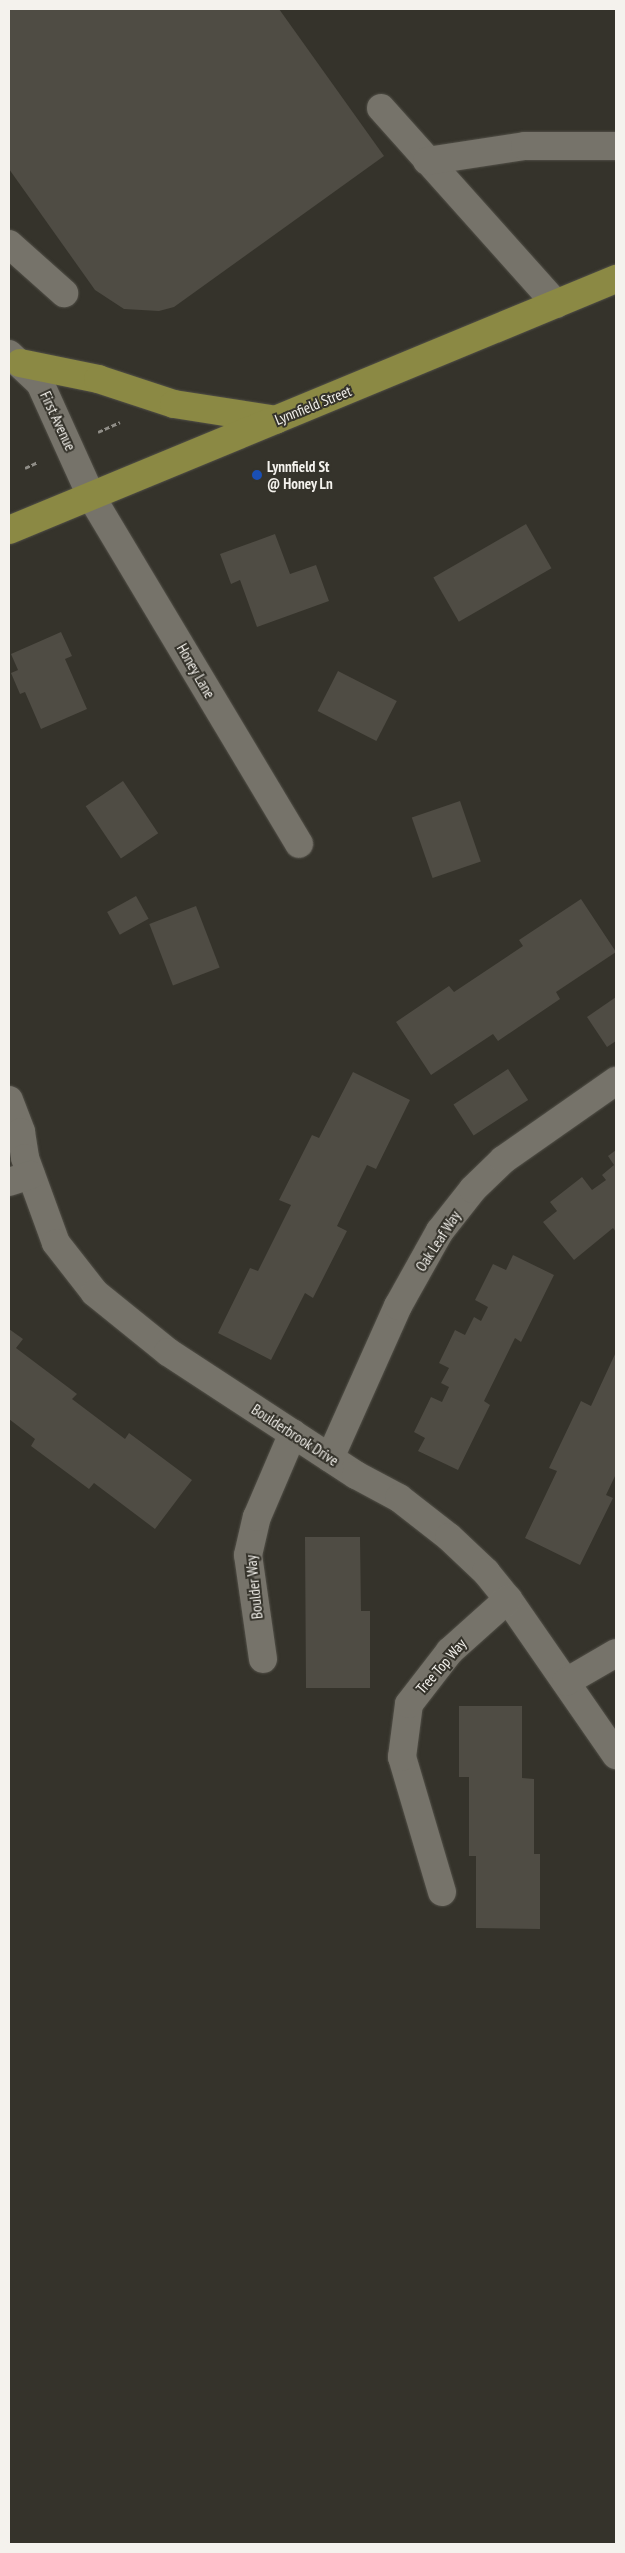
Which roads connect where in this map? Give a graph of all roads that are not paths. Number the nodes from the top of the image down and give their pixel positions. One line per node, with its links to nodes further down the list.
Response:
1 (381, 108): 3 (street)
2 (616, 146): 3 (street)
3 (428, 161): 7 (street)
4 (9, 244): 6 (street)
5 (616, 279): 7 (main road, Lynnfield Street)
6 (64, 293)
7 (556, 304): 9 (main road, Lynnfield Street)
8 (14, 358): 9 (main road); 10 (street, First Avenue)
9 (276, 420): 10 (main road, Lynnfield Street)
10 (92, 498): 11 (main road, Lynnfield Street); 12 (street, Honey Lane)
11 (10, 526)
12 (299, 844)
13 (616, 1082): 17 (street, Oak Leaf Way)
14 (9, 1100): 15 (street, Boulderbrook Drive)
15 (20, 1178): 16 (street, Boulderbrook Drive)
16 (293, 1433): 17 (street, Boulderbrook Drive); 20 (street, Boulder Way)
17 (330, 1458): 18 (street, Boulderbrook Drive)
18 (508, 1599): 21 (street, Boulderbrook Drive); 23 (street, Tree Top Way)
19 (616, 1653): 21 (street)
20 (263, 1659)
21 (566, 1682): 22 (street, Boulderbrook Drive)
22 (616, 1755)
23 (442, 1892)

